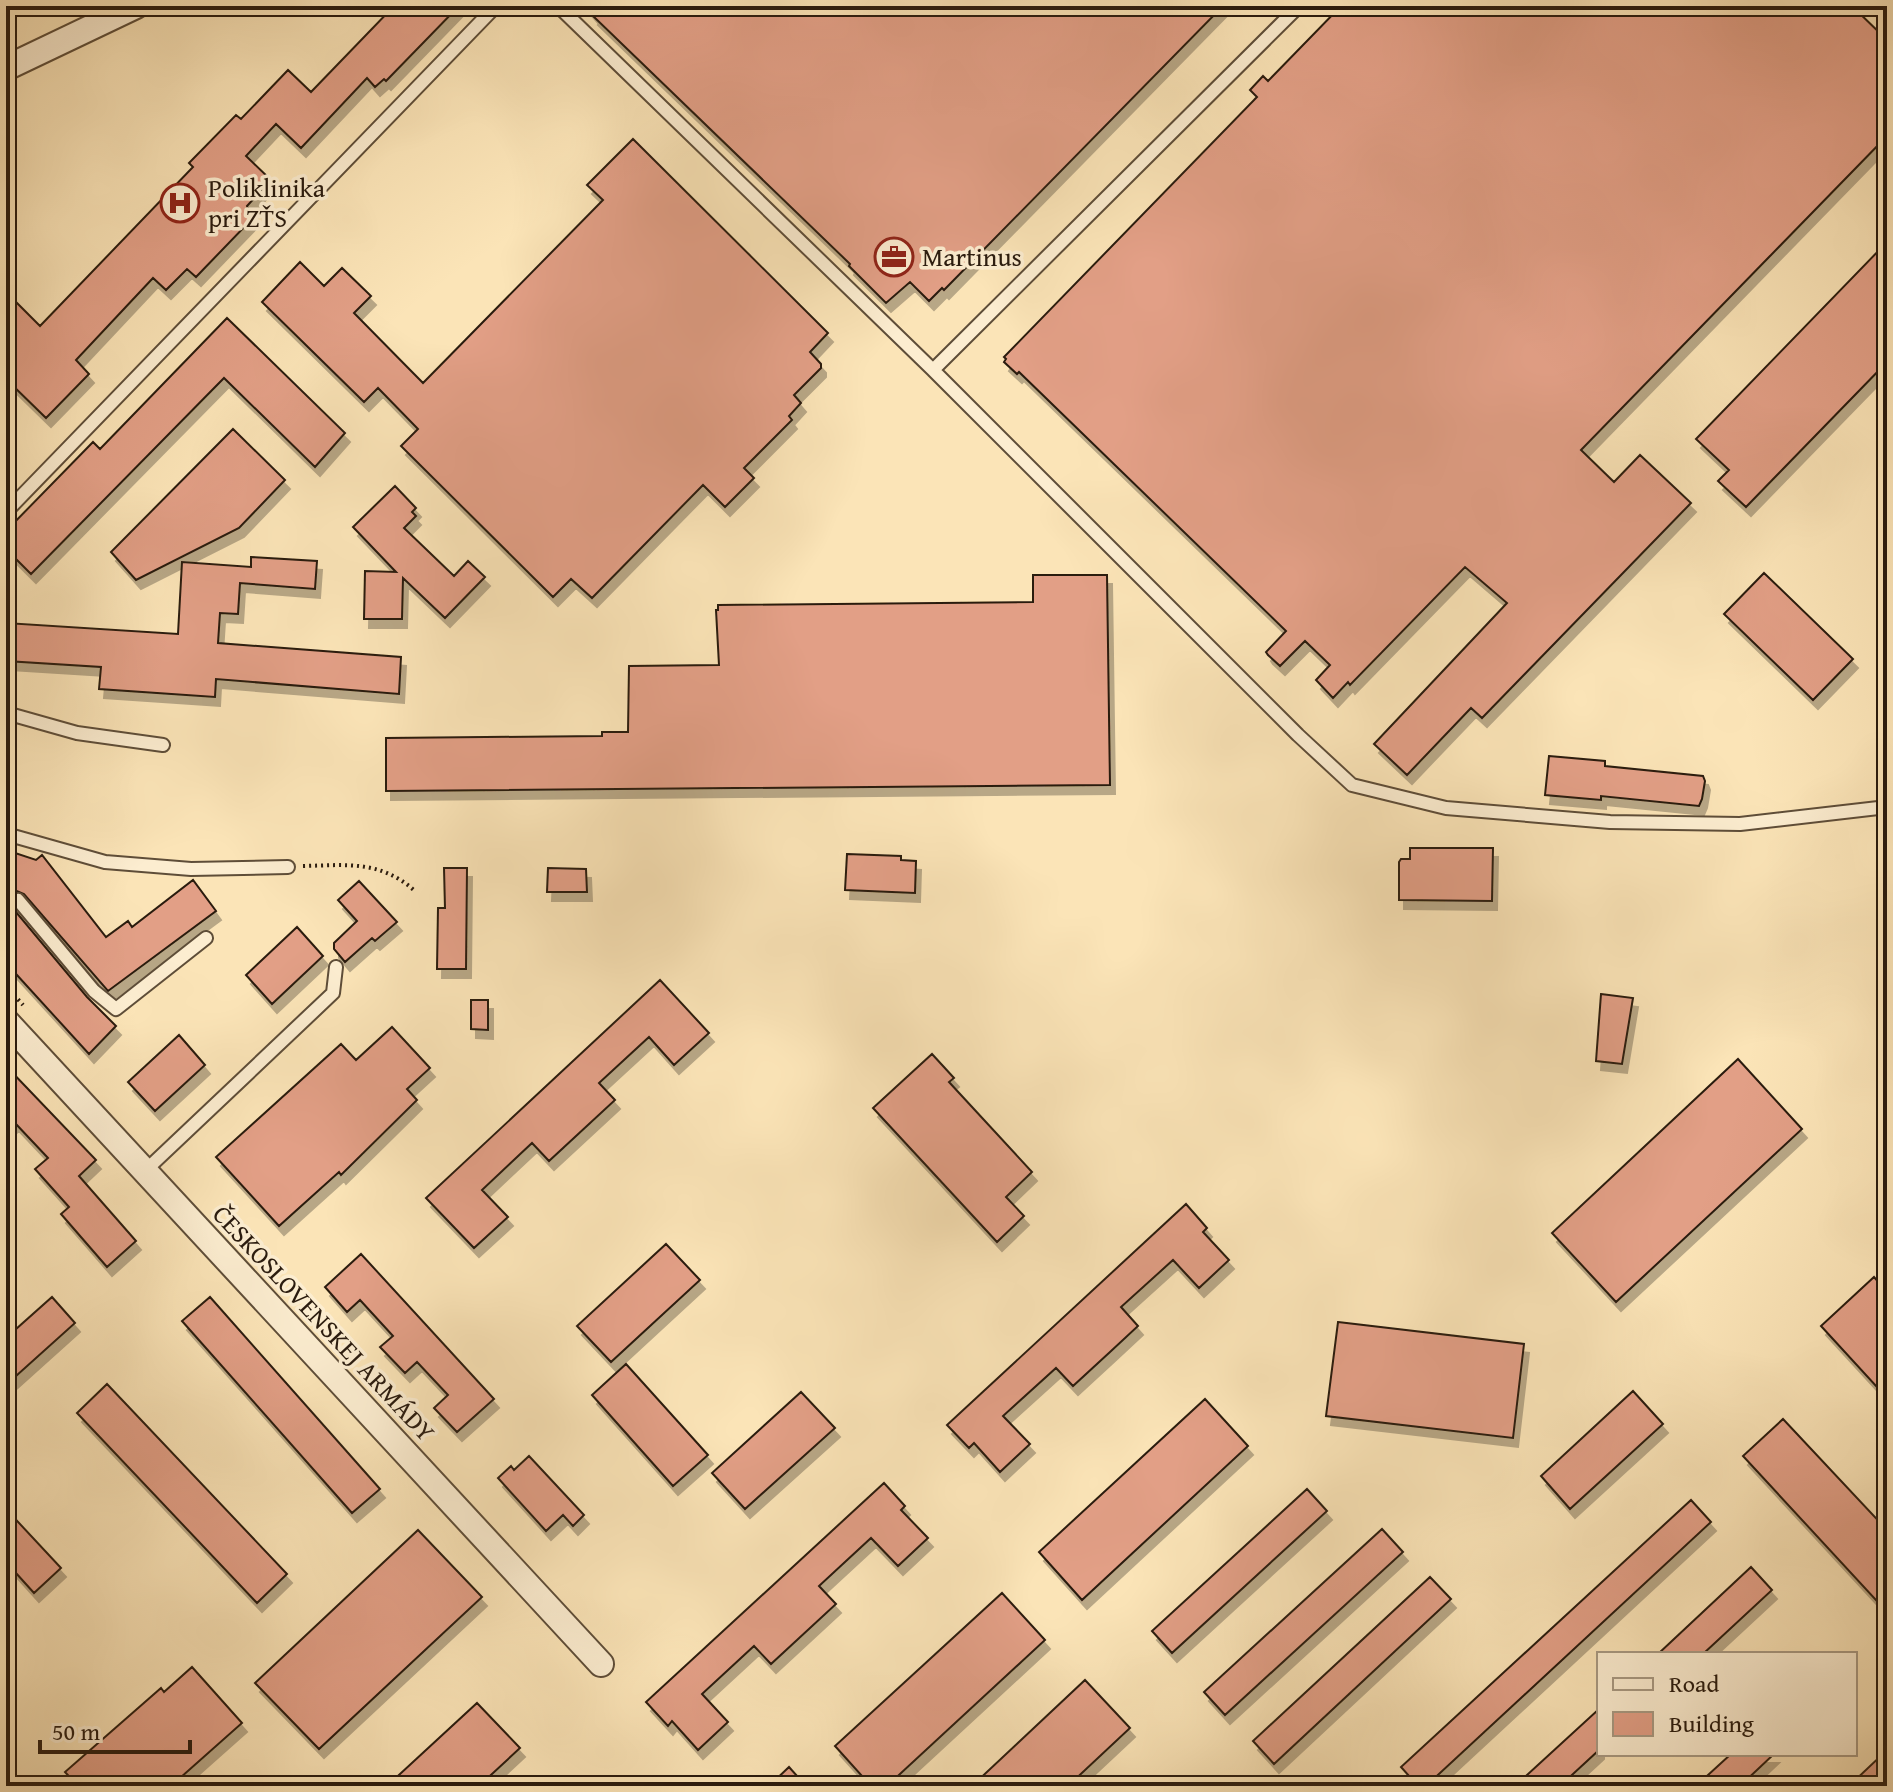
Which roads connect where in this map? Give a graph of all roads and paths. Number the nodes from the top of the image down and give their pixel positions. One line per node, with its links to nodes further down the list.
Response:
1 (136, 6): 5 (street)
2 (496, 6): 7 (lane)
3 (558, 6): 6 (lane)
4 (1299, 6): 6 (lane)
5 (6, 68)
6 (933, 370): 10 (lane)
7 (6, 512)
8 (6, 713): 9 (lane)
9 (163, 745)
10 (1887, 807)
11 (6, 834): 12 (lane)
12 (288, 867): 13 (path)
13 (415, 891)
14 (6, 907): 15 (lane)
15 (206, 938)
16 (336, 967): 18 (lane)
17 (6, 1021): 18 (street, ČESKOSLOVENSKEJ ARMÁDY)
18 (145, 1171): 19 (street, ČESKOSLOVENSKEJ ARMÁDY)
19 (601, 1664)

